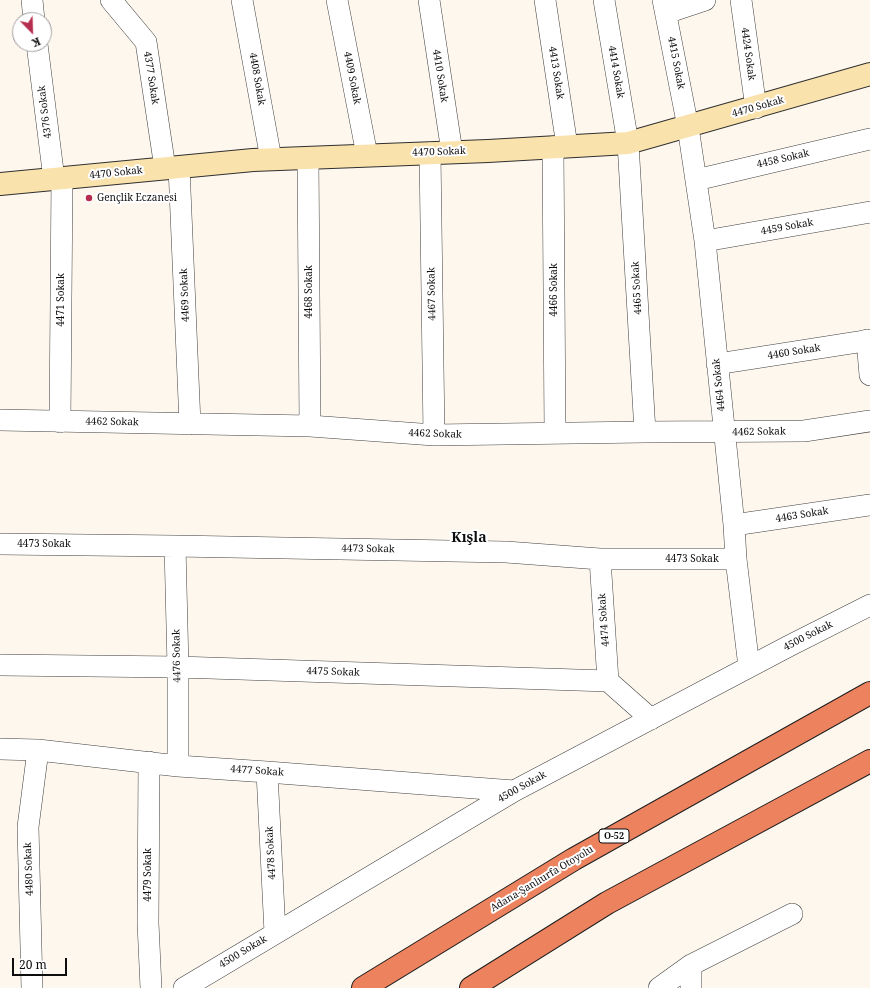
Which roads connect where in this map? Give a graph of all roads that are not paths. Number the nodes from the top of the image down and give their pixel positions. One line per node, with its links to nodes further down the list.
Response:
1 (32, 0): 11 (street)
2 (111, 0): 24 (street, 4377 Sokak)
3 (242, 0): 23 (street, 4408 Sokak)
4 (337, 0): 21 (street, 4409 Sokak)
5 (429, 0): 19 (street, 4410 Sokak)
6 (545, 0): 18 (street, 4413 Sokak)
7 (604, 0): 17 (street, 4414 Sokak)
8 (705, 0): 10 (street)
9 (741, 0): 14 (street, 4424 Sokak)
10 (665, 7): 15 (street, 4415 Sokak)
11 (33, 12)
12 (38, 52): 25 (street, 4376 Sokak)
13 (870, 74): 14 (main road, 4470 Sokak)
14 (756, 108): 15 (main road, 4470 Sokak)
15 (688, 126): 17 (main road, 4470 Sokak); 26 (street, 4464 Sokak)
16 (870, 139): 26 (street, 4458 Sokak)
17 (628, 143): 18 (main road, 4470 Sokak); 38 (street, 4465 Sokak)
18 (560, 147): 19 (main road, 4470 Sokak); 40 (street, 4466 Sokak)
19 (452, 152): 20 (main road, 4470 Sokak)
20 (430, 153): 21 (main road, 4470 Sokak); 41 (street, 4467 Sokak)
21 (367, 155): 22 (main road, 4470 Sokak)
22 (308, 158): 23 (main road, 4470 Sokak); 37 (street, 4468 Sokak)
23 (271, 159): 24 (main road, 4470 Sokak)
24 (172, 168): 25 (main road, 4470 Sokak); 36 (street, 4469 Sokak)
25 (58, 179): 27 (main road, 4470 Sokak); 35 (street, 4471 Sokak)
26 (696, 180): 29 (street, 4464 Sokak)
27 (0, 184)
28 (870, 212): 29 (street, 4459 Sokak)
29 (705, 241): 31 (street, 4464 Sokak)
30 (869, 340): 31 (street, 4460 Sokak); 32 (street)
31 (717, 364): 39 (street, 4464 Sokak)
32 (870, 375)
33 (0, 420): 35 (street, 4462 Sokak)
34 (870, 421): 39 (street, 4462 Sokak)
35 (60, 422): 36 (street, 4462 Sokak)
36 (190, 424): 37 (street, 4462 Sokak)
37 (310, 426): 41 (street, 4462 Sokak)
38 (645, 432): 39 (street, 4462 Sokak); 40 (street, 4462 Sokak)
39 (724, 432): 43 (street, 4464 Sokak)
40 (555, 433): 41 (street, 4462 Sokak)
41 (434, 435)
42 (870, 504): 43 (street, 4463 Sokak)
43 (734, 526): 47 (street, 4464 Sokak)
44 (0, 544): 45 (street, 4473 Sokak)
45 (175, 546): 46 (street, 4473 Sokak); 50 (street, 4476 Sokak)
46 (600, 559): 47 (street, 4473 Sokak); 52 (street, 4474 Sokak)
47 (736, 559): 51 (street, 4464 Sokak)
48 (870, 605): 51 (street, 4500 Sokak)
49 (0, 665): 50 (street, 4475 Sokak)
50 (178, 667): 52 (street, 4475 Sokak); 59 (street, 4476 Sokak)
51 (749, 667): 54 (street, 4500 Sokak)
52 (608, 681): 54 (street)
53 (870, 693): 66 (highway, Adana-Şanlıurfa Otoyolu / O-52)
54 (651, 719): 61 (street, 4500 Sokak)
55 (0, 750): 56 (street, 4477 Sokak)
56 (38, 750): 58 (street, 4477 Sokak); 67 (street, 4480 Sokak)
57 (870, 761): 65 (highway)
58 (149, 762): 59 (street, 4477 Sokak); 68 (street, 4479 Sokak)
59 (178, 766): 60 (street, 4477 Sokak)
60 (267, 772): 61 (street, 4477 Sokak); 63 (street, 4478 Sokak)
61 (514, 791): 63 (street, 4500 Sokak)
62 (792, 914): 64 (street)
63 (275, 933): 69 (street, 4500 Sokak)
64 (691, 965): 71 (street); 72 (street)
65 (484, 981): 70 (highway)
66 (362, 987)
67 (32, 988)
68 (152, 988)
69 (184, 988)
70 (472, 988)
71 (659, 988)
72 (691, 988)

